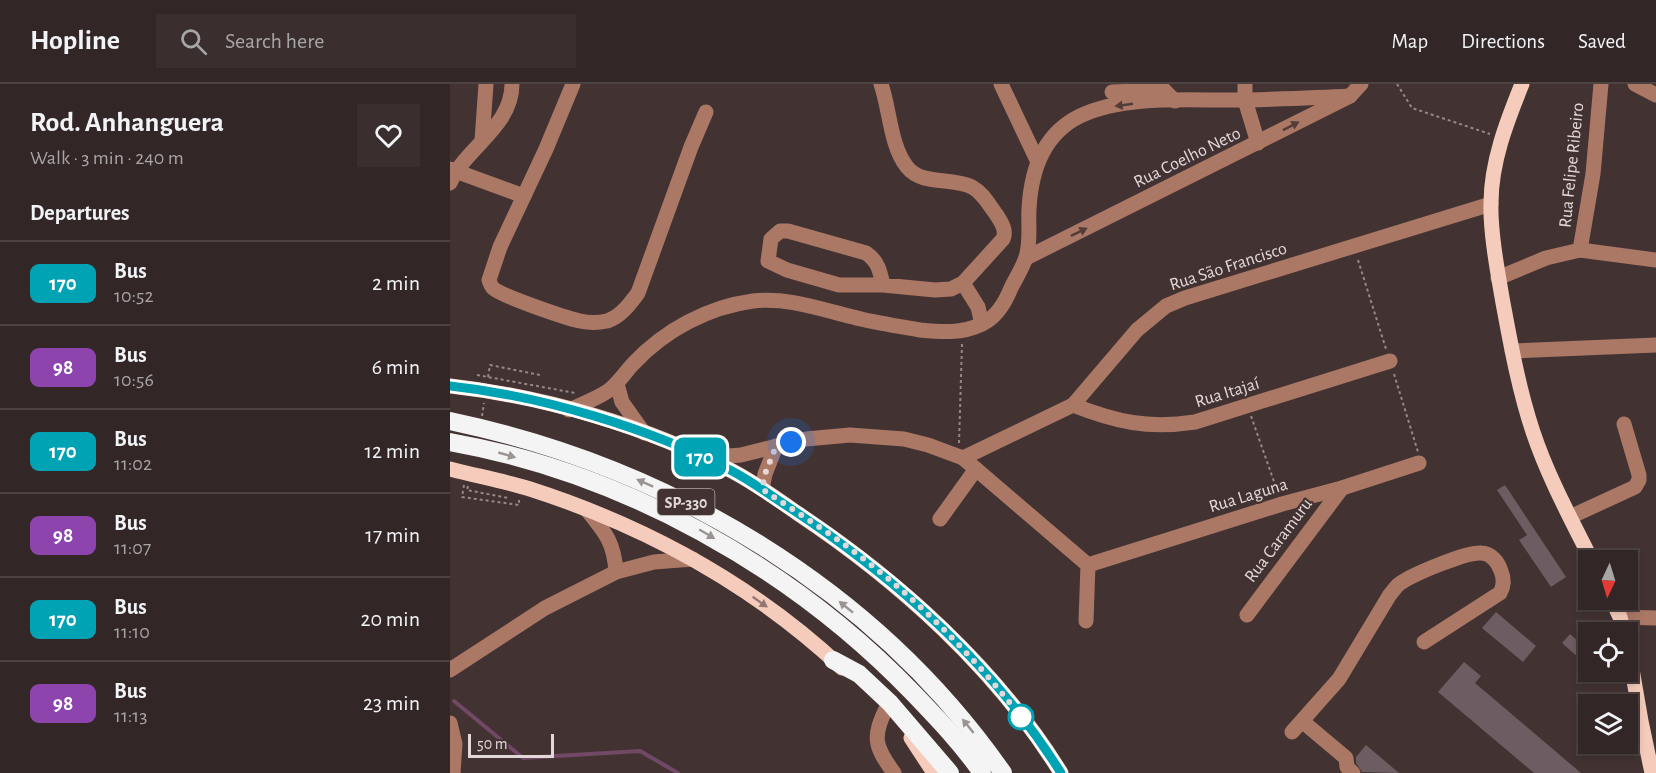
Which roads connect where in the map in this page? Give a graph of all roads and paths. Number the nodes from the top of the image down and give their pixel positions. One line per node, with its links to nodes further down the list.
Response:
1 (486, 84): 20 (street)
2 (512, 84): 20 (street)
3 (573, 84): 24 (street)
4 (882, 84): 30 (street)
5 (1001, 84): 22 (street)
6 (1175, 84): 17 (street)
7 (1245, 84): 16 (street)
8 (1361, 84): 15 (street, Rua Coelho Neto)
9 (1397, 84): 19 (path)
10 (1522, 84): 19 (main road)
11 (1601, 84): 26 (street, Rua Felipe Ribeiro)
12 (1635, 84): 14 (street)
13 (1112, 92): 17 (street)
14 (1656, 95)
15 (1350, 96): 16 (street); 21 (street, Rua Coelho Neto, one-way to 15)
16 (1245, 100): 17 (street); 21 (street)
17 (1175, 101): 22 (street, one-way to 22)
18 (706, 112): 24 (street)
19 (1503, 137): 25 (main road)
20 (482, 141): 23 (street)
21 (1257, 143): 27 (street, Rua Coelho Neto, one-way to 21)
22 (1037, 160): 27 (street)
23 (452, 175): 24 (street)
24 (524, 196)
25 (1491, 204): 29 (main road); 41 (street, Rua São Francisco)
26 (1580, 250): 28 (street); 29 (street)
27 (1026, 258): 32 (street)
28 (1656, 260)
29 (1498, 278): 35 (main road)
30 (963, 283): 31 (street); 32 (street)
31 (883, 285): 31 (street)
32 (982, 324): 33 (street)
33 (962, 332): 38 (street); 49 (path)
34 (1656, 345): 35 (street)
35 (1512, 351): 61 (main road)
36 (1390, 361): 42 (street, Rua Itajaí)
37 (477, 375): 40 (path)
38 (617, 384): 40 (street); 46 (street)
39 (450, 386): 43 (main road)
40 (596, 398): 43 (street)
41 (1073, 405): 42 (street, Rua Itajaí); 49 (street, Rua São Francisco)
42 (1247, 406): 59 (path)
43 (569, 410): 46 (main road)
44 (450, 421): 86 (highway, SP-330, one-way to 44)
45 (1624, 424): 61 (street)
46 (644, 433): 50 (main road)
47 (450, 442): 85 (highway, SP-330, one-way to 85)
48 (776, 446): 49 (street); 50 (street); 56 (street)
49 (961, 456): 53 (street)
50 (704, 458): 56 (main road)
51 (1419, 463): 55 (street, Rua Laguna)
52 (450, 469): 60 (main road)
53 (976, 469): 63 (street); 66 (street)
54 (476, 485): 57 (path)
55 (1342, 488): 58 (street, Rua Laguna); 62 (street, Rua Caramuru)
56 (762, 489): 87 (main road)
57 (462, 497)
58 (1308, 497): 59 (street, Rua Laguna); 62 (street)
59 (1282, 504): 66 (street, Rua Laguna)
60 (587, 510): 65 (main road); 67 (street)
61 (1570, 517): 64 (main road)
62 (1319, 518): 69 (street, Rua Caramuru)
63 (940, 519)
64 (1586, 550)
65 (693, 559): 67 (street); 75 (main road, one-way to 75)
66 (1088, 565): 72 (street)
67 (616, 572): 76 (street)
68 (1617, 610): 70 (main road)
69 (1247, 615)
70 (1620, 617): 71 (street); 73 (main road)
71 (1656, 618)
72 (1086, 621)
73 (1621, 622)
74 (1424, 642): 88 (street)
75 (833, 660): 78 (main road); 84 (highway)
76 (450, 670)
77 (1634, 682): 89 (main road)
78 (886, 709): 82 (street); 83 (main road)
79 (450, 723): 80 (street)
80 (452, 744): 81 (street)
81 (453, 773)
82 (894, 773)
83 (934, 773)
84 (950, 773)
85 (982, 773)
86 (1003, 773)
87 (1061, 773)
88 (1353, 773)
89 (1652, 773)

